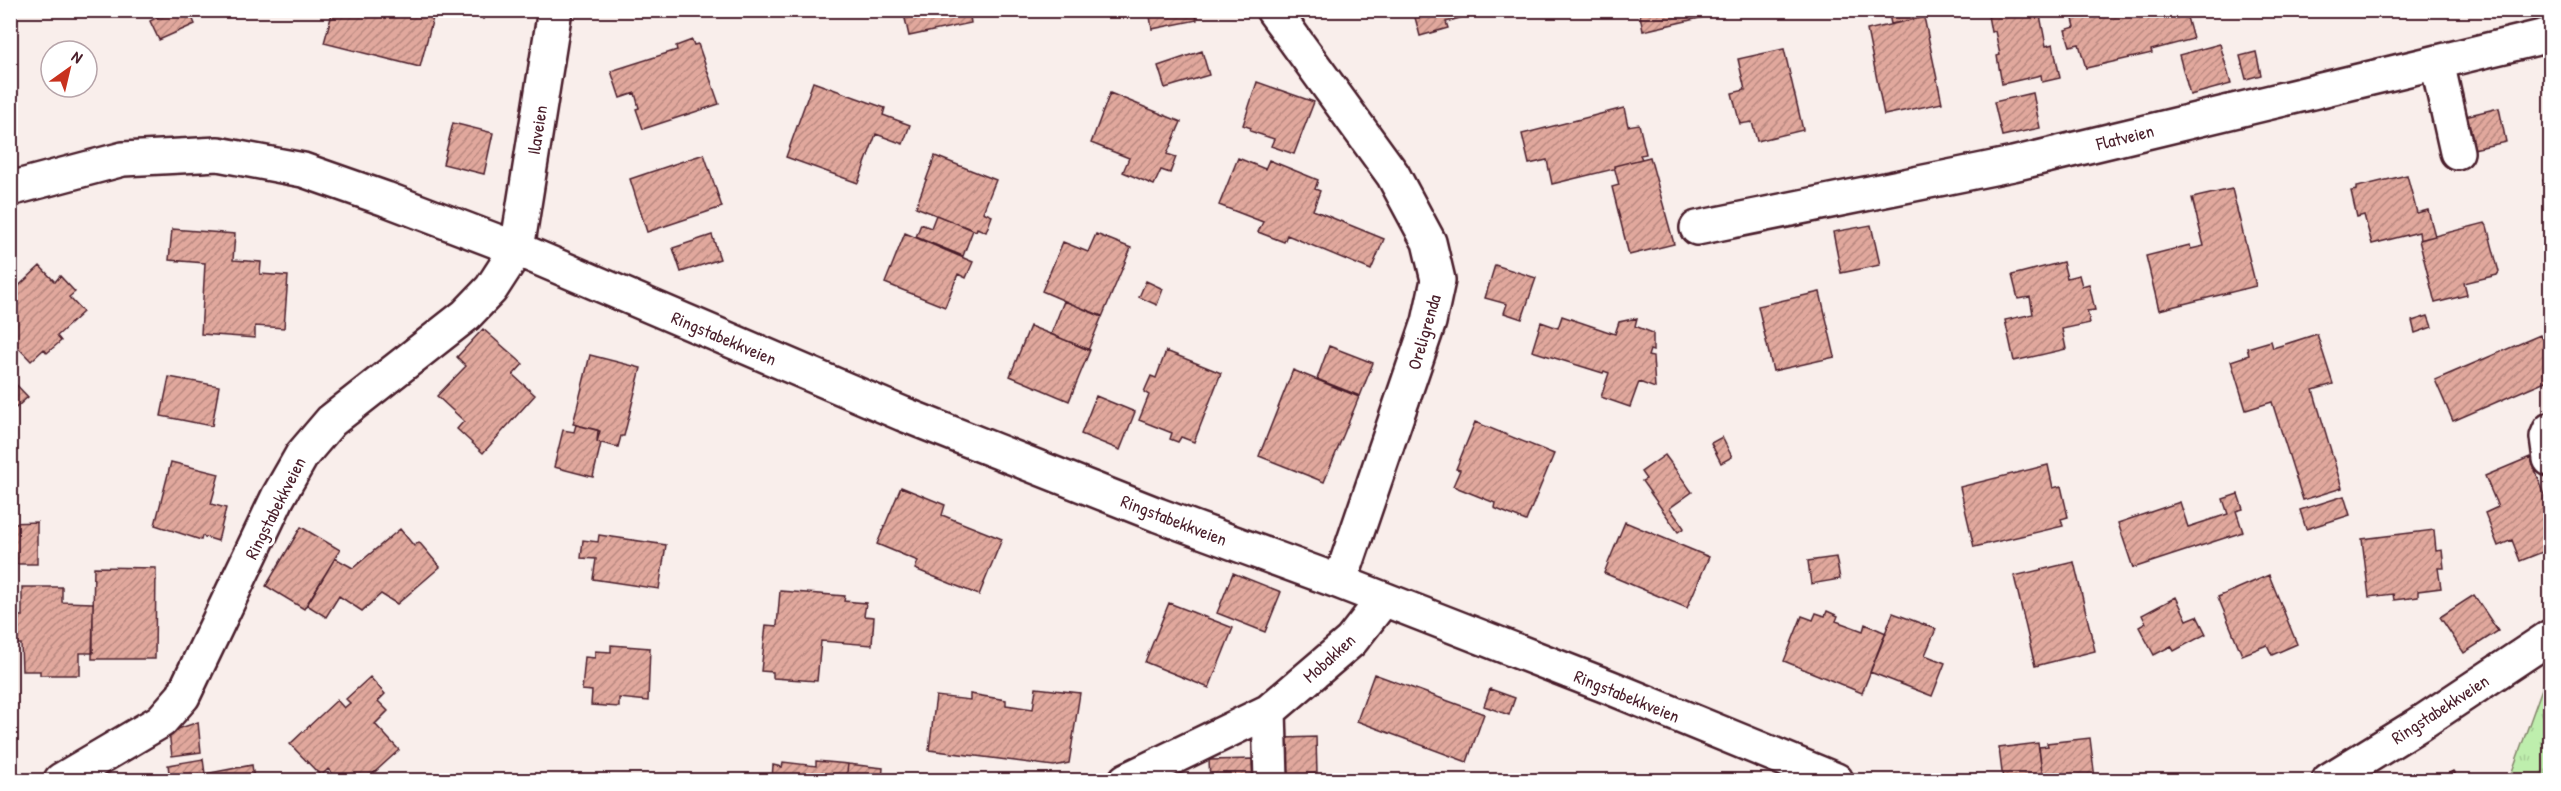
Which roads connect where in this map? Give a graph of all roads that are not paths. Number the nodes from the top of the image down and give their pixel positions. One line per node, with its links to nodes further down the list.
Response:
1 (555, 10): 8 (street, Ilaveien)
2 (1273, 10): 11 (street, Oreligrenda)
3 (2550, 35): 4 (street, Flatveien)
4 (2437, 62): 5 (street); 7 (street, Flatveien)
5 (2457, 152)
6 (10, 189): 8 (street, Ringstabekkveien)
7 (1697, 228)
8 (517, 249): 11 (street, Ringstabekkveien); 15 (street, Ringstabekkveien)
9 (2550, 430): 10 (street)
10 (2550, 459)
11 (1340, 582): 12 (street, Ringstabekkveien)
12 (1383, 600): 14 (street, Mobakken); 18 (street, Ringstabekkveien)
13 (2550, 637): 19 (street, Ringstabekkveien)
14 (1269, 711): 16 (street, Mobakken); 17 (street)
15 (61, 780)
16 (1126, 780)
17 (1271, 780)
18 (1836, 780)
19 (2329, 780)

